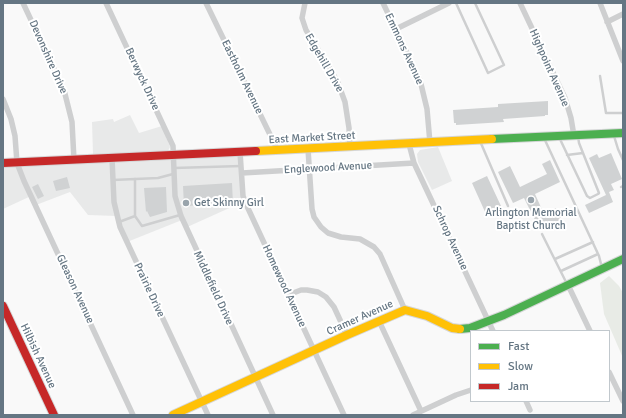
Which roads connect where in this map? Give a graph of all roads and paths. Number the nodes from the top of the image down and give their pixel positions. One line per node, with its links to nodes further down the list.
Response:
1 (23, 3): 34 (street, Devonshire Drive)
2 (106, 3): 31 (street, Berwyck Drive)
3 (206, 3): 28 (street, Eastholm Avenue)
4 (305, 3): 26 (street, Edgehill Drive)
5 (383, 3): 13 (street, Emmons Avenue)
6 (449, 3): 13 (street)
7 (456, 3): 8 (lane)
8 (475, 3)
9 (520, 3): 20 (street, Highpoint Avenue)
10 (600, 3): 12 (street)
11 (623, 14): 12 (street)
12 (607, 22): 14 (street)
13 (396, 29): 24 (street, Emmons Avenue)
14 (623, 62)
15 (600, 76): 17 (lane)
16 (3, 99): 36 (street, Gleason Avenue)
17 (623, 113)
18 (614, 133): 19 (main road, East Market Street); 20 (main road, East Market Street); 35 (lane)
19 (623, 133)
20 (576, 135): 22 (main road, East Market Street); 30 (lane)
21 (544, 137): 22 (main road, East Market Street); 23 (main road, East Market Street); 50 (lane)
22 (559, 137): 32 (lane)
23 (480, 140): 24 (main road, East Market Street); 45 (lane)
24 (430, 143): 25 (main road, East Market Street)
25 (409, 144): 26 (main road, East Market Street); 38 (street, Schrop Avenue)
26 (350, 147): 27 (main road, East Market Street)
27 (308, 149): 28 (main road, East Market Street); 40 (street)
28 (278, 150): 29 (main road, East Market Street)
29 (240, 152): 31 (main road, East Market Street); 39 (street, Homewood Avenue)
30 (583, 153): 32 (lane); 32 (lane)
31 (174, 155): 33 (main road, East Market Street); 41 (street, Middlefield Drive)
32 (567, 155)
33 (112, 158): 34 (main road, East Market Street); 44 (street, Prairie Drive)
34 (74, 160): 36 (main road, East Market Street)
35 (623, 160)
36 (17, 163): 37 (main road, East Market Street); 75 (street, Gleason Avenue)
37 (3, 164)
38 (414, 164): 40 (street, Englewood Avenue); 61 (street, Schrop Avenue)
39 (242, 166): 41 (lane); 42 (street, Homewood Avenue)
40 (309, 169): 42 (street, Englewood Avenue); 59 (street)
41 (174, 171): 43 (lane); 46 (street, Middlefield Drive)
42 (242, 173): 57 (street, Homewood Avenue)
43 (136, 179): 44 (lane); 47 (lane)
44 (112, 180): 48 (street, Prairie Drive)
45 (508, 206)
46 (180, 215): 47 (lane); 67 (street, Middlefield Drive)
47 (135, 216): 48 (lane)
48 (119, 222): 70 (street, Prairie Drive)
49 (542, 234): 53 (lane)
50 (593, 242): 51 (lane); 53 (lane)
51 (598, 254): 54 (lane); 55 (lane)
52 (623, 258): 54 (main road, Cramer Avenue)
53 (555, 259): 55 (lane)
54 (602, 269): 56 (main road, Cramer Avenue)
55 (561, 271): 56 (lane)
56 (568, 285): 61 (main road, Cramer Avenue); 63 (street)
57 (288, 295): 64 (street); 65 (street, Homewood Avenue)
58 (3, 306): 74 (main road, Hilbish Avenue)
59 (406, 310): 60 (main road, Cramer Avenue); 61 (main road, Cramer Avenue)
60 (379, 321): 64 (main road, Cramer Avenue); 72 (street)
61 (488, 322): 62 (street, Schrop Avenue)
62 (492, 330)
63 (590, 330)
64 (347, 335): 65 (main road, Cramer Avenue)
65 (314, 350): 67 (main road, Cramer Avenue); 79 (street, Homewood Avenue)
66 (610, 374): 69 (street)
67 (255, 378): 70 (main road, Cramer Avenue); 78 (street, Middlefield Drive)
68 (470, 390): 72 (street)
69 (623, 401)
70 (202, 402): 76 (main road, Cramer Avenue); 77 (street, Prairie Drive)
71 (526, 402): 73 (street)
72 (421, 411): 80 (street)
73 (530, 412)
74 (54, 415)
75 (133, 415)
76 (173, 415)
77 (208, 415)
78 (273, 415)
79 (344, 415)
80 (413, 415)

